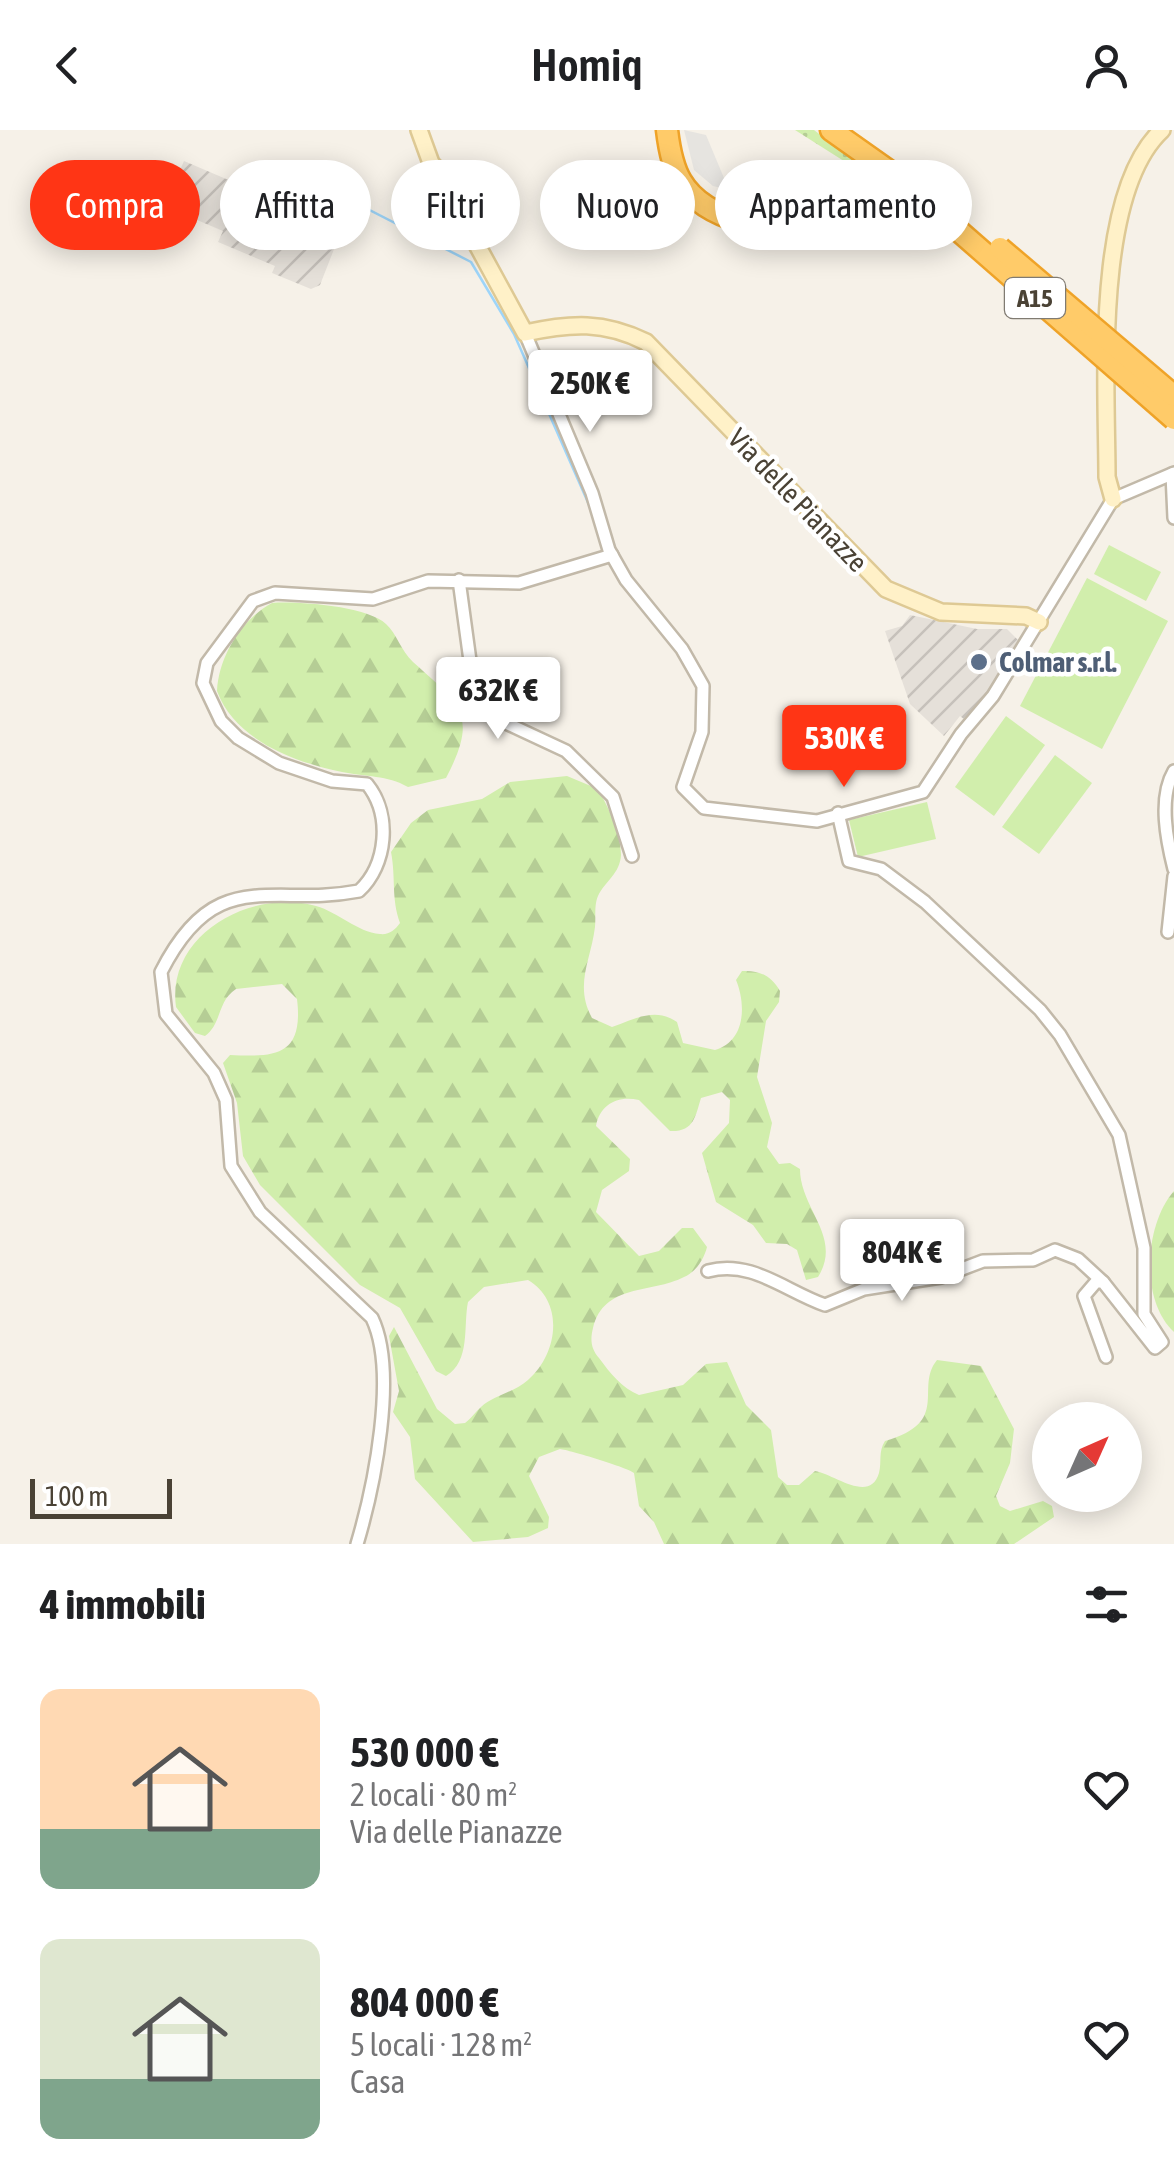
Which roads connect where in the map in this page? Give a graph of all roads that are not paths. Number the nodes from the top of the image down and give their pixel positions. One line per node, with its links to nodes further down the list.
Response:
1 (419, 130): 11 (street)
2 (666, 130): 10 (highway)
3 (831, 130): 6 (highway, A15)
4 (854, 130): 7 (highway, A15)
5 (1162, 130): 15 (street)
6 (883, 160)
7 (888, 160)
8 (972, 229): 12 (highway, A15 / A15, bridge)
9 (972, 239): 10 (highway, A15 / A15, bridge)
10 (1006, 272): 13 (highway, A15 / A15, bridge)
11 (526, 334): 17 (street); 19 (street, Via delle Pianazze)
12 (1174, 396)
13 (1174, 419)
14 (1173, 473): 15 (street); 16 (street)
15 (1114, 499): 19 (street)
16 (1174, 518)
17 (612, 555): 18 (street); 21 (street)
18 (459, 580): 22 (street); 28 (street)
19 (1038, 622): 21 (street)
20 (1174, 772): 23 (street)
21 (838, 813): 26 (street)
22 (632, 856)
23 (1174, 873): 24 (street)
24 (1168, 932)
25 (708, 1270): 26 (street)
26 (1103, 1282): 27 (street)
27 (1106, 1356)
28 (357, 1544)

